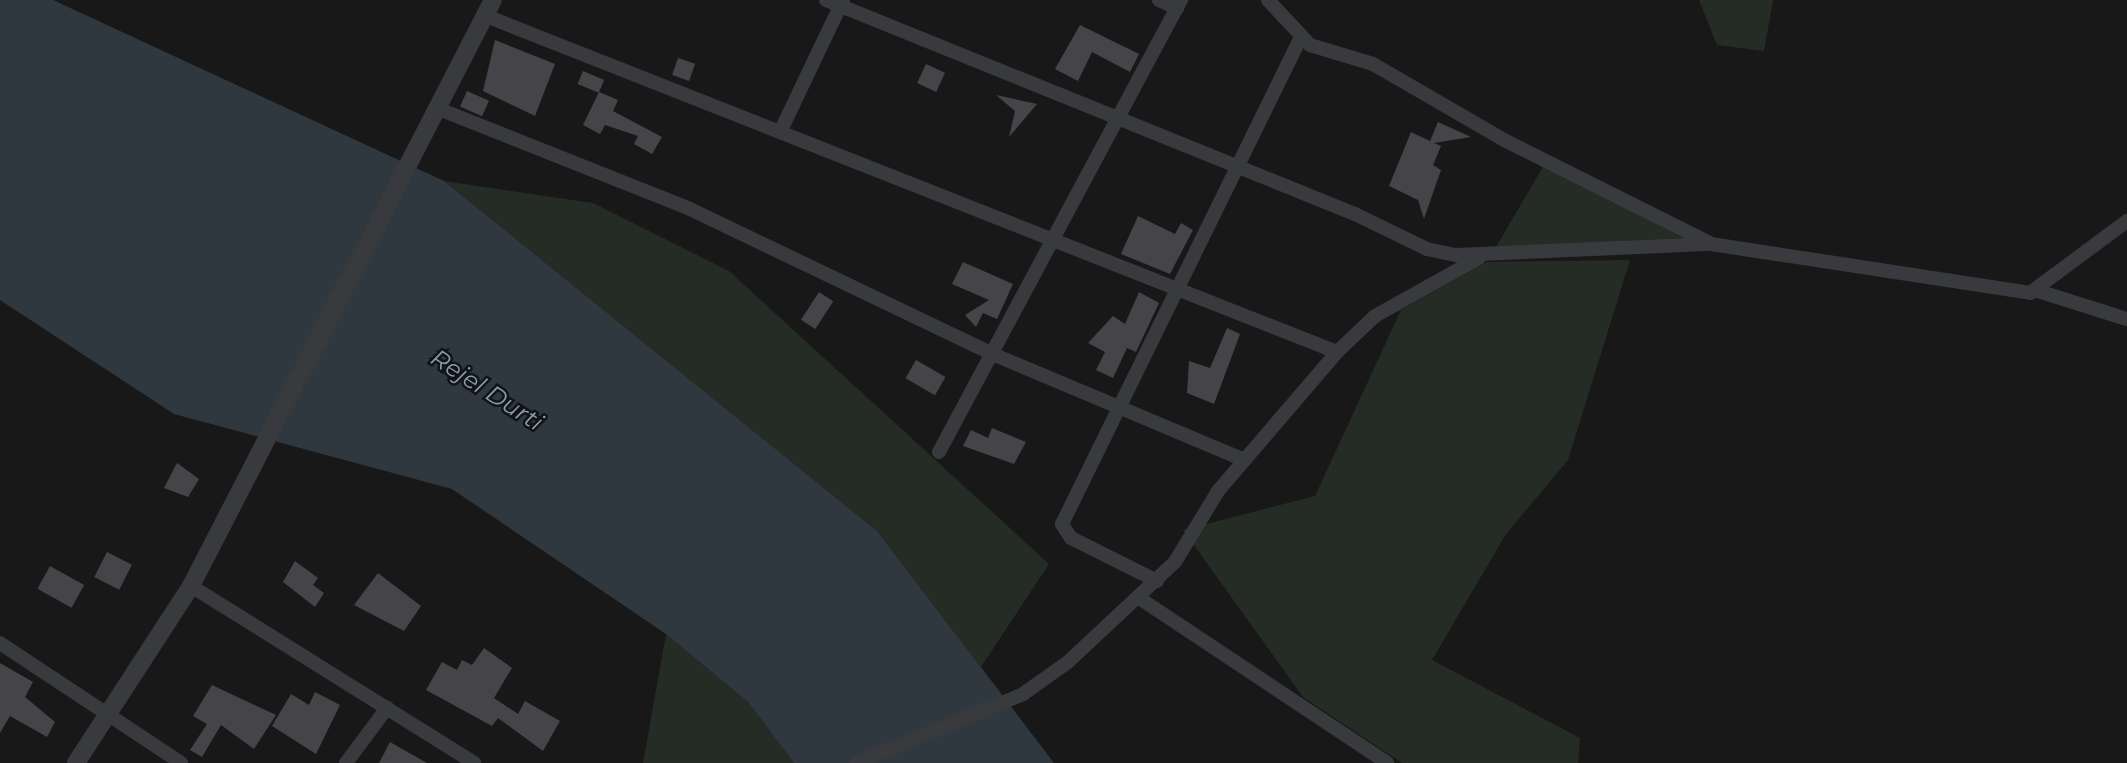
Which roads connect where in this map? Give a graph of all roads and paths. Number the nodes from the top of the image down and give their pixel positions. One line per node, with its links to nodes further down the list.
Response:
1 (1159, 0): 4 (street)
2 (1268, 0): 6 (street)
3 (836, 2): 8 (street); 9 (street)
4 (1179, 4): 8 (street)
5 (490, 8): 7 (street); 9 (street)
6 (1301, 37): 10 (street); 13 (street)
7 (439, 109): 19 (street); 24 (street)
8 (1113, 120): 10 (street); 12 (street)
9 (782, 128): 12 (street)
10 (1233, 166): 14 (street); 15 (street)
11 (2127, 221): 16 (street)
12 (1052, 236): 15 (street); 19 (street)
13 (1711, 244): 14 (street); 16 (street)
14 (1487, 254): 18 (street)
15 (1176, 286): 18 (street); 20 (street)
16 (2038, 291): 17 (street)
17 (2127, 319)
18 (1336, 352): 22 (street)
19 (990, 354): 20 (street); 21 (street)
20 (1120, 412): 22 (street); 23 (street)
21 (939, 452)
22 (1244, 460): 23 (street)
23 (1157, 581): 25 (street)
24 (191, 586): 27 (street); 28 (street)
25 (1139, 598): 33 (street); 34 (street)
26 (0, 643): 28 (street)
27 (387, 708): 31 (street); 32 (street)
28 (109, 716): 29 (street); 30 (street)
29 (76, 763)
30 (181, 763)
31 (346, 763)
32 (474, 763)
33 (856, 763)
34 (1387, 763)

